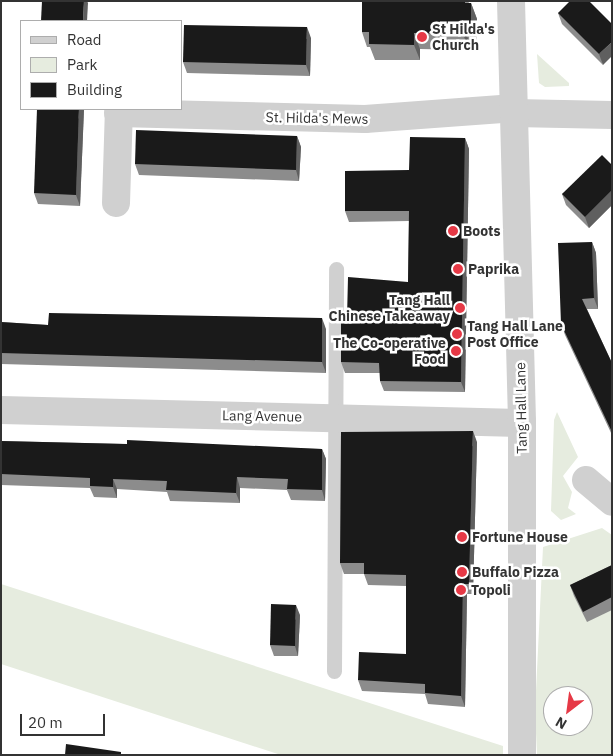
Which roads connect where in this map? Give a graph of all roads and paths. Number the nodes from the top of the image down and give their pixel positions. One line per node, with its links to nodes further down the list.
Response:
1 (512, 1): 2 (street, Tang Hall Lane)
2 (514, 110): 3 (street, St. Hilda's Mews); 4 (street, St. Hilda's Mews); 9 (street, Tang Hall Lane)
3 (119, 111): 5 (street, St. Hilda's Mews)
4 (612, 115)
5 (116, 203)
6 (336, 269): 8 (lane)
7 (1, 410): 8 (street, Lang Avenue)
8 (335, 417): 9 (street, Lang Avenue); 12 (lane)
9 (522, 423): 13 (street, Tang Hall Lane)
10 (586, 480): 11 (street)
11 (612, 502)
12 (334, 671)
13 (522, 755)

